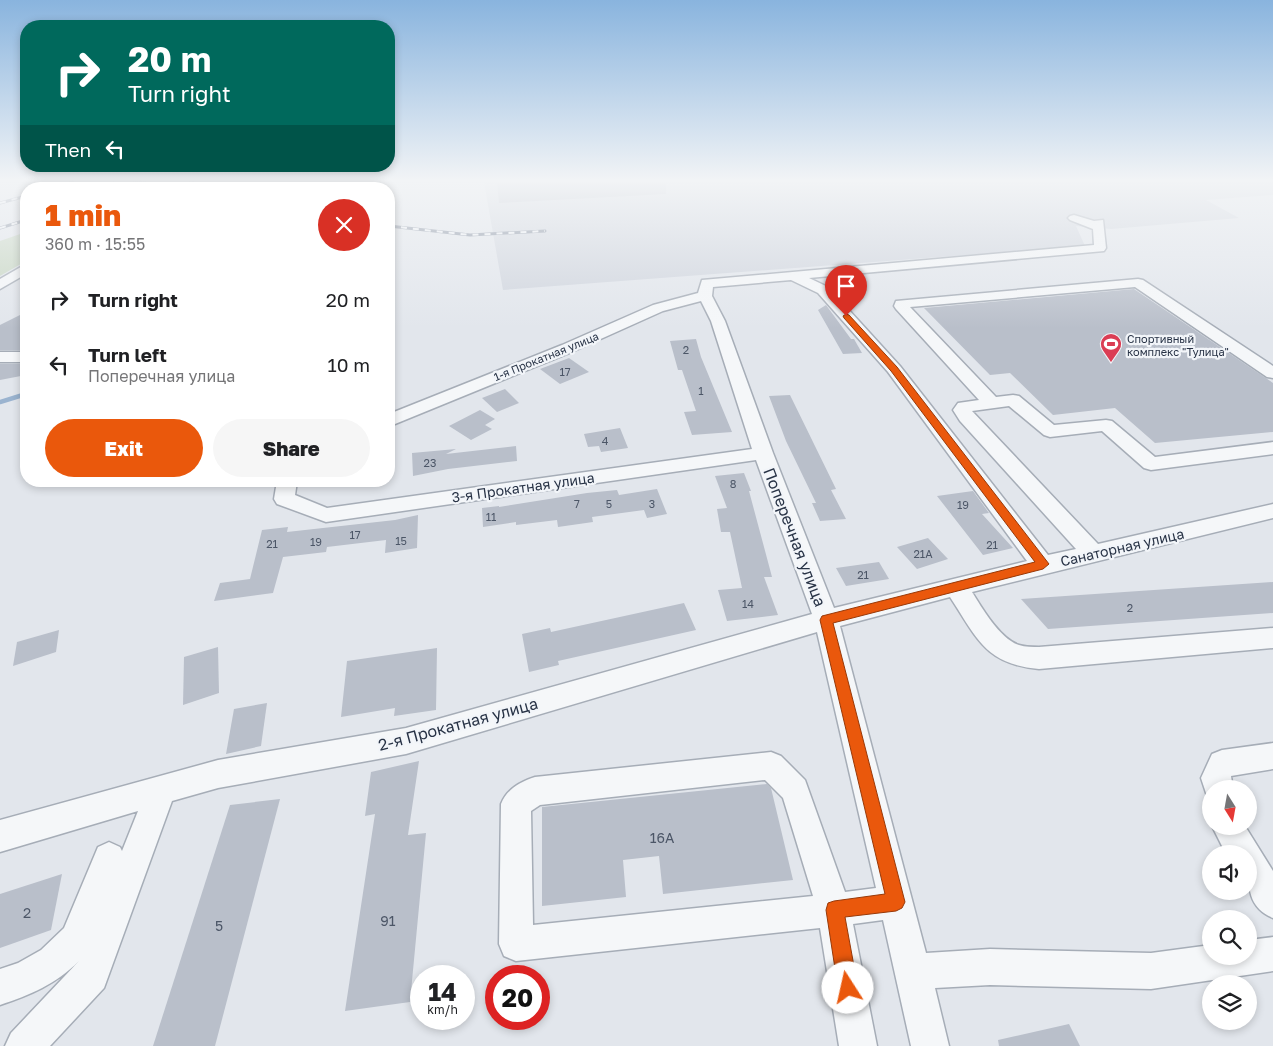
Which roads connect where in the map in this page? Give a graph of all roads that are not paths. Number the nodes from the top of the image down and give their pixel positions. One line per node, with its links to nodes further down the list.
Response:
1 (1099, 231): 3 (street)
2 (20, 273): 4 (street)
3 (792, 275): 5 (street); 16 (street)
4 (0, 285)
5 (705, 296): 10 (street, 1-я Прокатная улица); 12 (street, Поперечная улица)
6 (0, 357): 7 (street)
7 (20, 357)
8 (1273, 373): 9 (street)
9 (991, 402): 11 (street); 15 (street)
10 (395, 418)
11 (1273, 448)
12 (763, 453): 13 (street, 3-я Прокатная улица); 18 (street, Поперечная улица)
13 (285, 490)
14 (1273, 511): 15 (street, Санаторная улица)
15 (1094, 554): 16 (street, Санаторная улица)
16 (1043, 564): 17 (street, Санаторная улица)
17 (955, 586): 18 (street, Санаторная улица); 19 (street)
18 (826, 620): 22 (street, 2-я Прокатная улица); 27 (street, Поперечная улица)
19 (1273, 638)
20 (1273, 756): 21 (street)
21 (1216, 780)
22 (161, 790): 23 (street, 2-я Прокатная улица); 32 (street)
23 (0, 836)
24 (109, 858): 31 (street)
25 (1257, 875): 26 (street)
26 (1273, 901)
27 (896, 902): 28 (street); 30 (street, Поперечная улица)
28 (834, 910): 28 (street); 33 (street)
29 (1273, 954): 30 (street)
30 (913, 972): 34 (street, Поперечная улица)
31 (0, 987)
32 (24, 1046)
33 (858, 1046)
34 (930, 1046)

